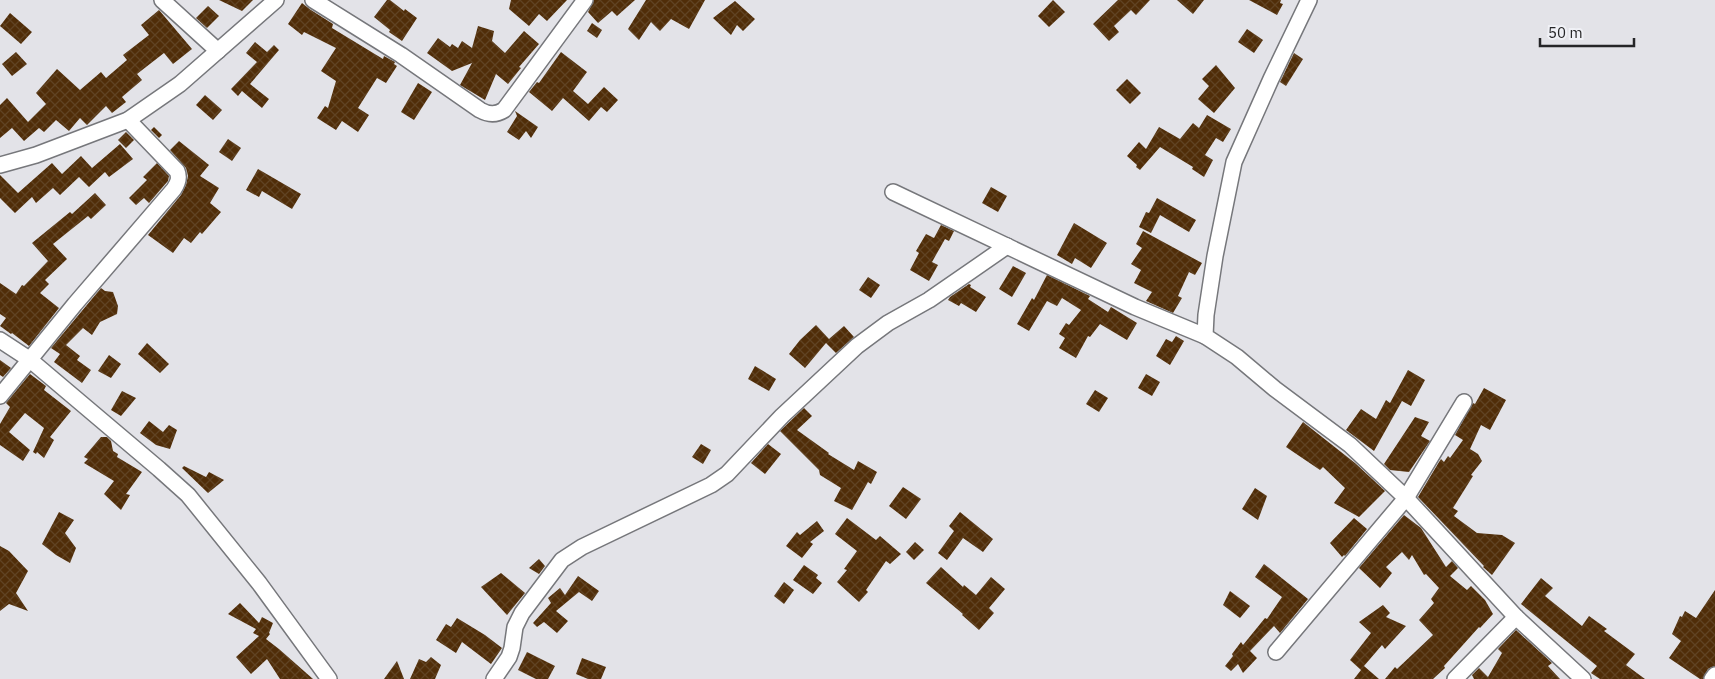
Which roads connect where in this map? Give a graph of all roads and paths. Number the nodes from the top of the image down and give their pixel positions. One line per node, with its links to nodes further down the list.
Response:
1 (162, 0): 6 (street)
2 (276, 0): 6 (street)
3 (312, 0): 4 (street)
4 (585, 0)
5 (1309, 0): 11 (street)
6 (218, 51): 7 (street)
7 (128, 120): 8 (street); 13 (street)
8 (0, 165)
9 (892, 192): 10 (street)
10 (1007, 246): 11 (street); 21 (street)
11 (1205, 336): 16 (street)
12 (0, 340): 13 (street)
13 (29, 359): 14 (street); 20 (street)
14 (0, 396)
15 (1464, 402): 16 (street)
16 (1406, 498): 17 (street); 18 (street)
17 (1516, 617): 22 (street); 23 (street)
18 (1276, 652)
19 (1715, 675): 24 (street)
20 (329, 679)
21 (494, 679)
22 (1455, 679)
23 (1583, 679)
24 (1712, 679)

